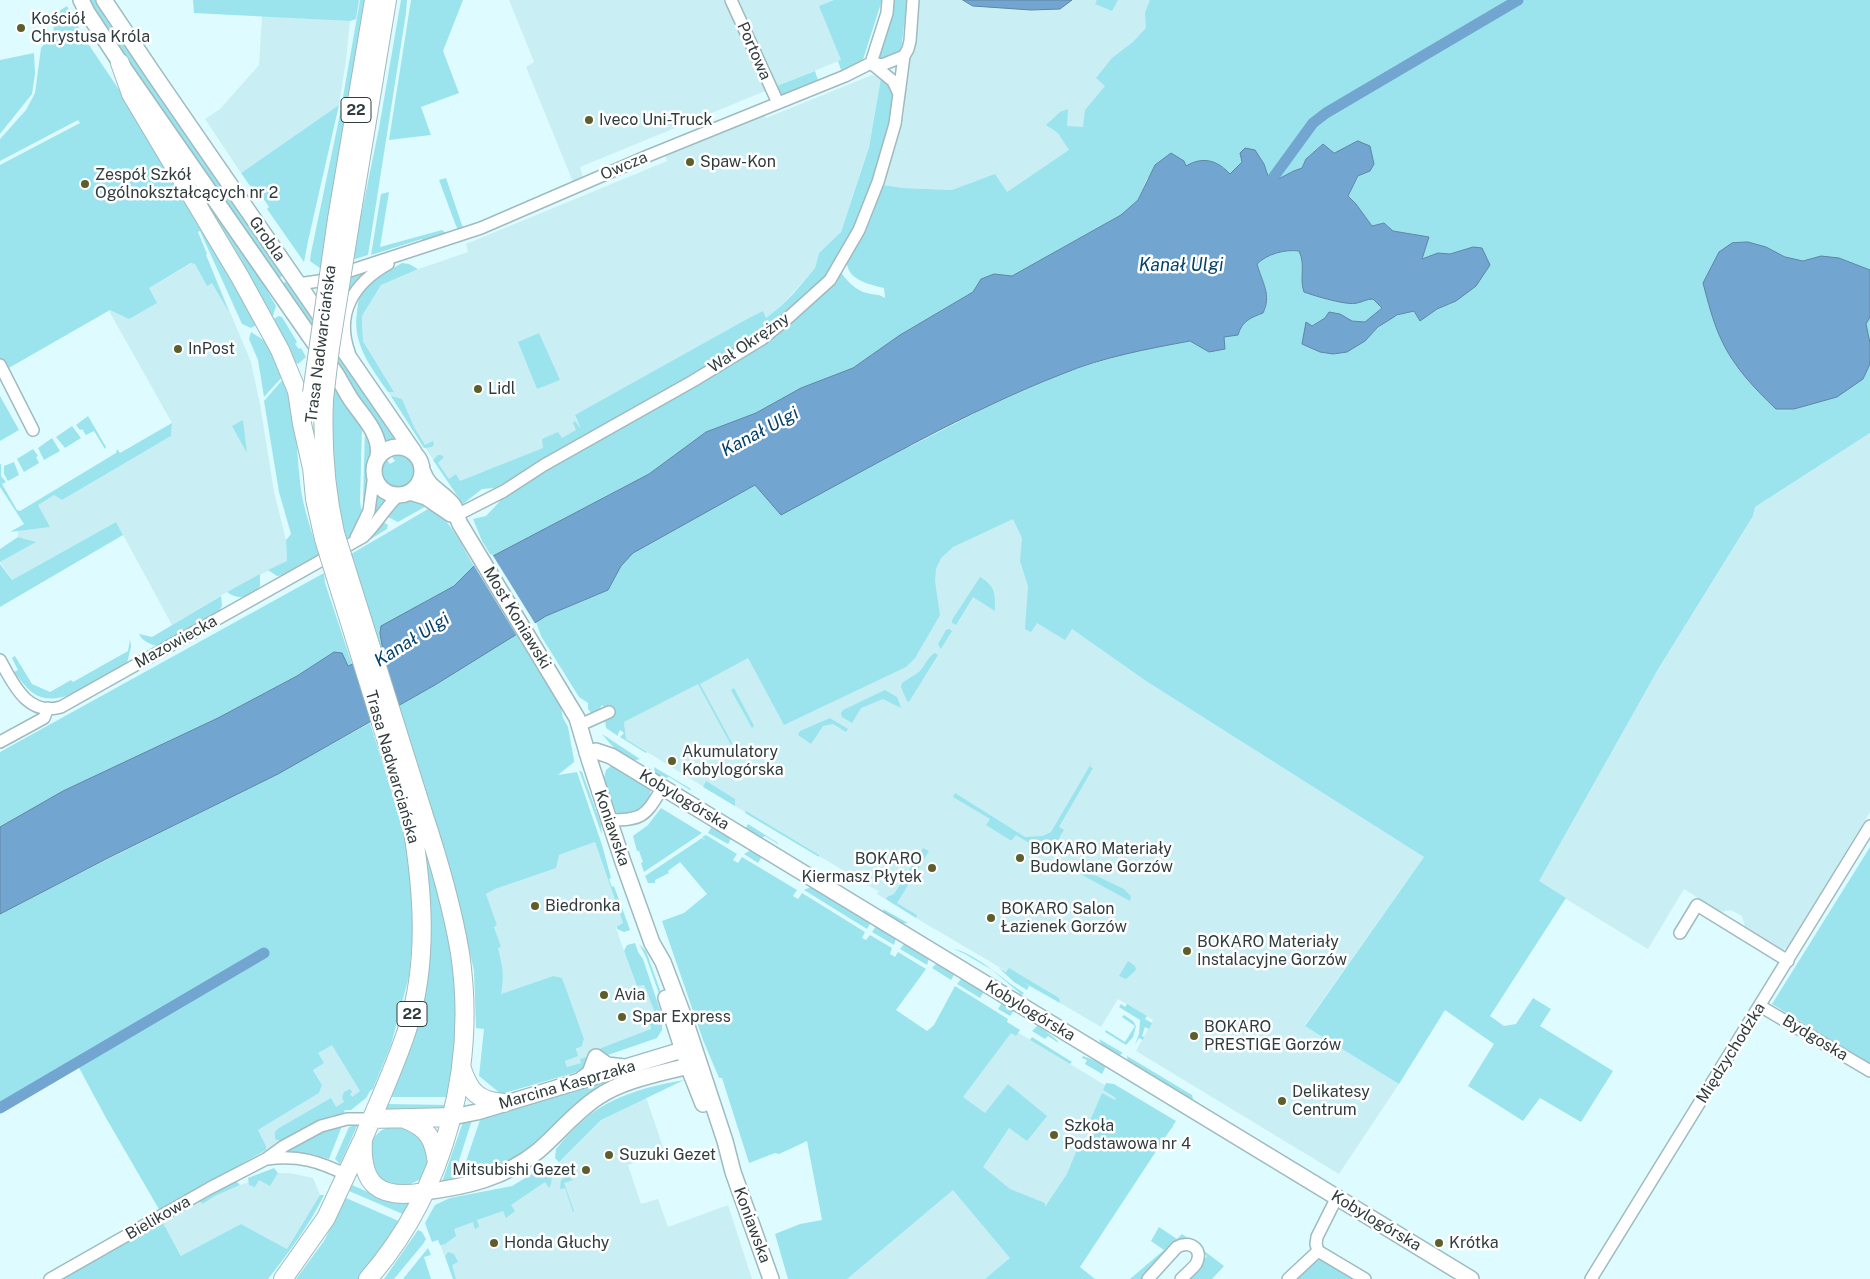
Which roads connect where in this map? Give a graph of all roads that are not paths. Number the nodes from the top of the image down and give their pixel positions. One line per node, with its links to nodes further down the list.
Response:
1 (81, 0): 11 (main road, Grobla)
2 (104, 0): 17 (main road, Grobla)
3 (374, 0): 15 (main road, Trasa Nadwarciańska / 22)
4 (387, 0): 9 (main road, Trasa Nadwarciańska / 22)
5 (395, 0): 9 (main road)
6 (731, 0): 14 (street, Portowa)
7 (888, 0): 12 (street)
8 (913, 0): 10 (street, Wał Okrężny)
9 (384, 18): 15 (main road, Trasa Nadwarciańska / 22)
10 (904, 56): 12 (street); 13 (street, Wał Okrężny)
11 (120, 63): 20 (main road); 23 (main road, Grobla)
12 (871, 63): 13 (street); 14 (street, Owcza)
13 (899, 95): 27 (street, Wał Okrężny)
14 (778, 102): 16 (street, Owcza)
15 (344, 221): 20 (main road, Trasa Nadwarciańska / 22, bridge)
16 (407, 253): 17 (street, Owcza); 18 (street, Owcza)
17 (298, 284): 18 (main road, Grobla)
18 (353, 363): 22 (main road, Grobla)
19 (0, 365): 21 (street)
20 (311, 394): 28 (main road, Trasa Nadwarciańska / 22); 28 (main road, Trasa Nadwarciańska / 22)
21 (33, 430)
22 (414, 452): 23 (main road); 24 (main road)
23 (378, 456): 25 (main road)
24 (423, 472): 26 (main road); 27 (main road)
25 (374, 474): 26 (main road); 29 (street)
26 (405, 493): 27 (main road); 29 (street, Mazowiecka)
27 (458, 520): 33 (main road, Most Koniawski)
28 (329, 536): 37 (main road, Trasa Nadwarciańska / 22, bridge)
29 (354, 541): 31 (street, Mazowiecka)
30 (0, 660): 31 (street)
31 (48, 708): 34 (street, Mazowiecka)
32 (609, 712): 33 (street)
33 (577, 718): 35 (main road, Koniawska)
34 (0, 742)
35 (587, 753): 36 (main road, Kobylogórska); 38 (main road, Koniawska)
36 (662, 787): 38 (street); 56 (main road, Kobylogórska)
37 (417, 816): 44 (main road, Trasa Nadwarciańska / 22); 49 (main road, Trasa Nadwarciańska / 22)
38 (609, 820): 43 (main road, Koniawska)
39 (1870, 826): 41 (street, Międzychodzka)
40 (1680, 933): 41 (street)
41 (1788, 961): 42 (street, Międzychodzka)
42 (1760, 1006): 45 (street, Bydgoska); 67 (street, Międzychodzka)
43 (689, 1056): 46 (main road, Marcina Kasprzaka); 55 (main road, Marcina Kasprzaka); 61 (main road, Koniawska)
44 (461, 1066): 46 (main road); 47 (main road, Trasa Nadwarciańska / 22)
45 (1870, 1071)
46 (504, 1104): 47 (main road, Marcina Kasprzaka)
47 (452, 1117): 48 (main road); 52 (main road, 22)
48 (402, 1118): 49 (main road); 52 (main road)
49 (371, 1119): 50 (main road, 22); 51 (street, Bielikowa)
50 (363, 1139): 53 (main road, 22); 54 (main road, 22)
51 (266, 1159): 53 (street, Bielikowa); 58 (street, Bielikowa)
52 (437, 1163): 55 (main road, 22)
53 (347, 1175): 54 (main road); 59 (main road, 22)
54 (384, 1192): 55 (main road)
55 (424, 1192): 60 (main road, 22)
56 (1337, 1197): 57 (street); 66 (main road, Kobylogórska)
57 (1318, 1251): 64 (street); 65 (street)
58 (50, 1279)
59 (283, 1279)
60 (368, 1279)
61 (771, 1279)
62 (1148, 1279): 63 (street)
63 (1181, 1279)
64 (1288, 1279)
65 (1365, 1279)
66 (1471, 1279)
67 (1591, 1279)

